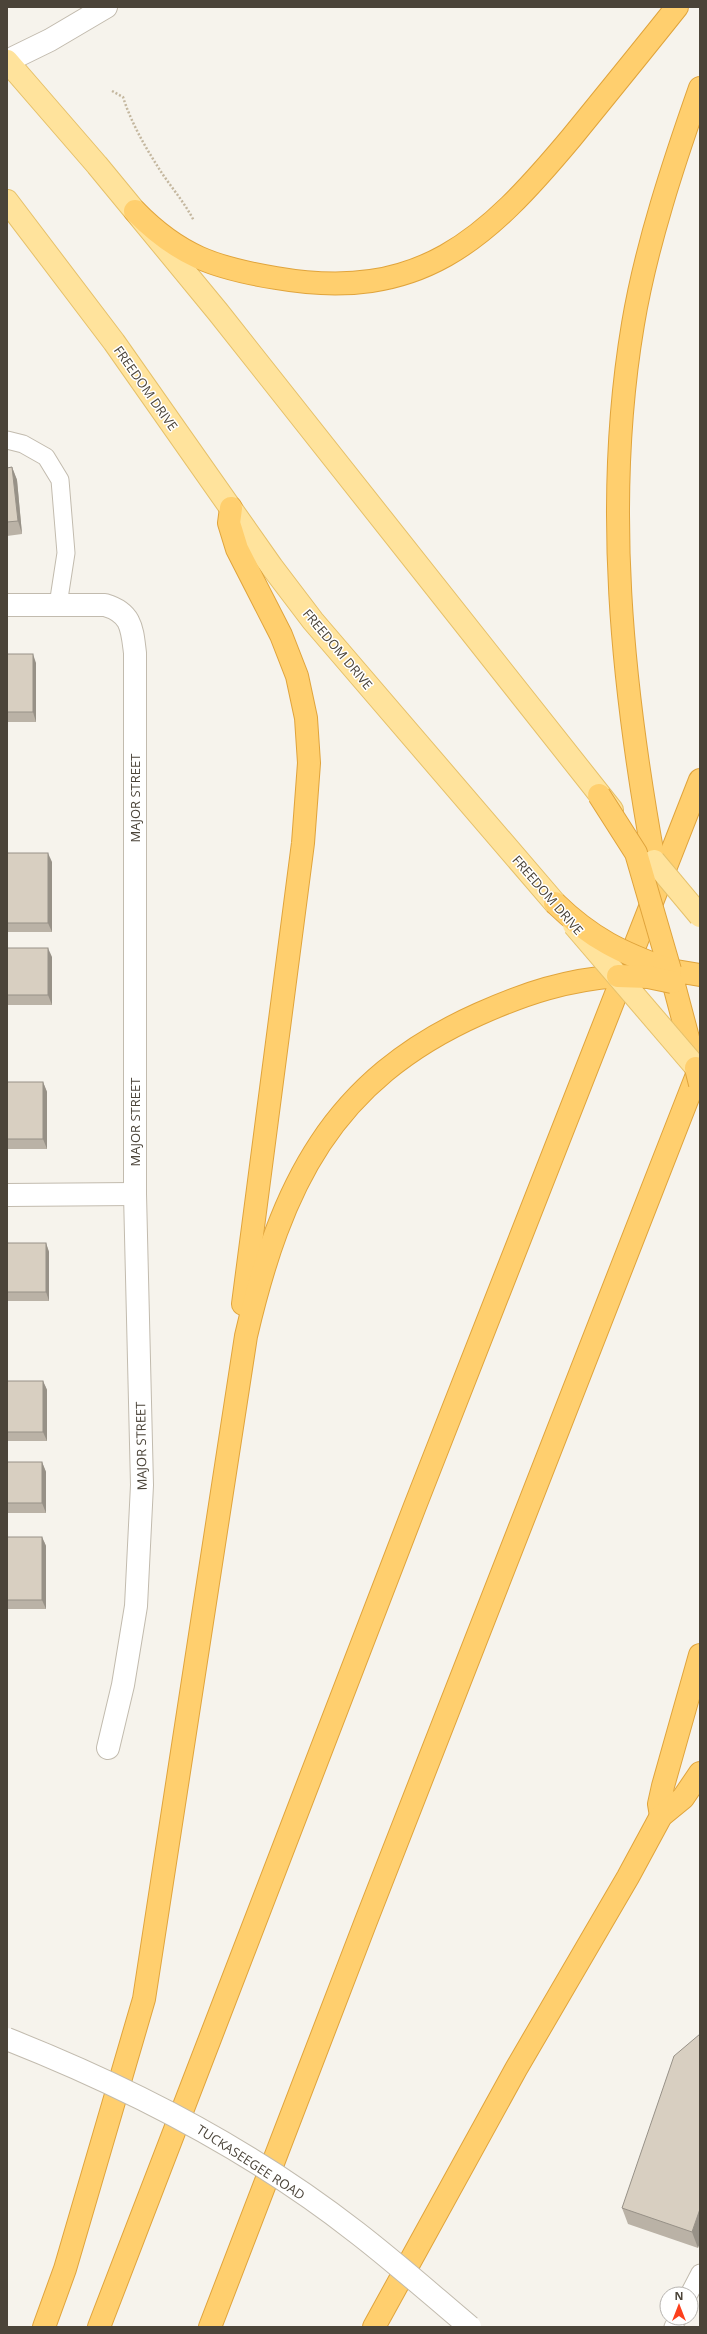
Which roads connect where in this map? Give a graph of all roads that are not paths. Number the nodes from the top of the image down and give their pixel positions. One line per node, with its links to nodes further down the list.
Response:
1 (106, 7): 3 (street)
2 (677, 7): 6 (highway)
3 (7, 61): 6 (main road)
4 (700, 88): 13 (highway)
5 (7, 201): 8 (main road, FREEDOM DRIVE)
6 (135, 211): 12 (main road)
7 (7, 440): 9 (lane)
8 (231, 508): 14 (main road, FREEDOM DRIVE); 24 (highway)
9 (58, 605): 10 (street, MAJOR STREET); 22 (street, MAJOR STREET)
10 (7, 606)
11 (700, 780): 33 (highway)
12 (599, 795): 13 (main road, bridge); 18 (highway, bridge)
13 (654, 862): 15 (main road, bridge); 18 (highway)
14 (555, 903): 17 (main road, FREEDOM DRIVE, bridge); 18 (highway, bridge)
15 (700, 916)
16 (700, 975): 18 (highway)
17 (618, 976): 18 (highway, bridge); 21 (main road, FREEDOM DRIVE, bridge); 24 (highway)
18 (675, 976): 19 (highway); 20 (highway); 21 (highway, bridge)
19 (700, 988)
20 (700, 1043)
21 (699, 1073): 34 (highway)
22 (135, 1194): 23 (street); 26 (street, MAJOR STREET)
23 (7, 1195)
24 (246, 1336): 32 (highway)
25 (700, 1655): 28 (highway)
26 (108, 1748)
27 (700, 1773): 28 (highway)
28 (661, 1816): 35 (highway)
29 (7, 2039): 36 (street, TUCKASEEGEE ROAD, bridge)
30 (700, 2273): 31 (lane)
31 (693, 2286)
32 (44, 2327)
33 (99, 2327)
34 (210, 2327)
35 (374, 2327)
36 (470, 2327)

